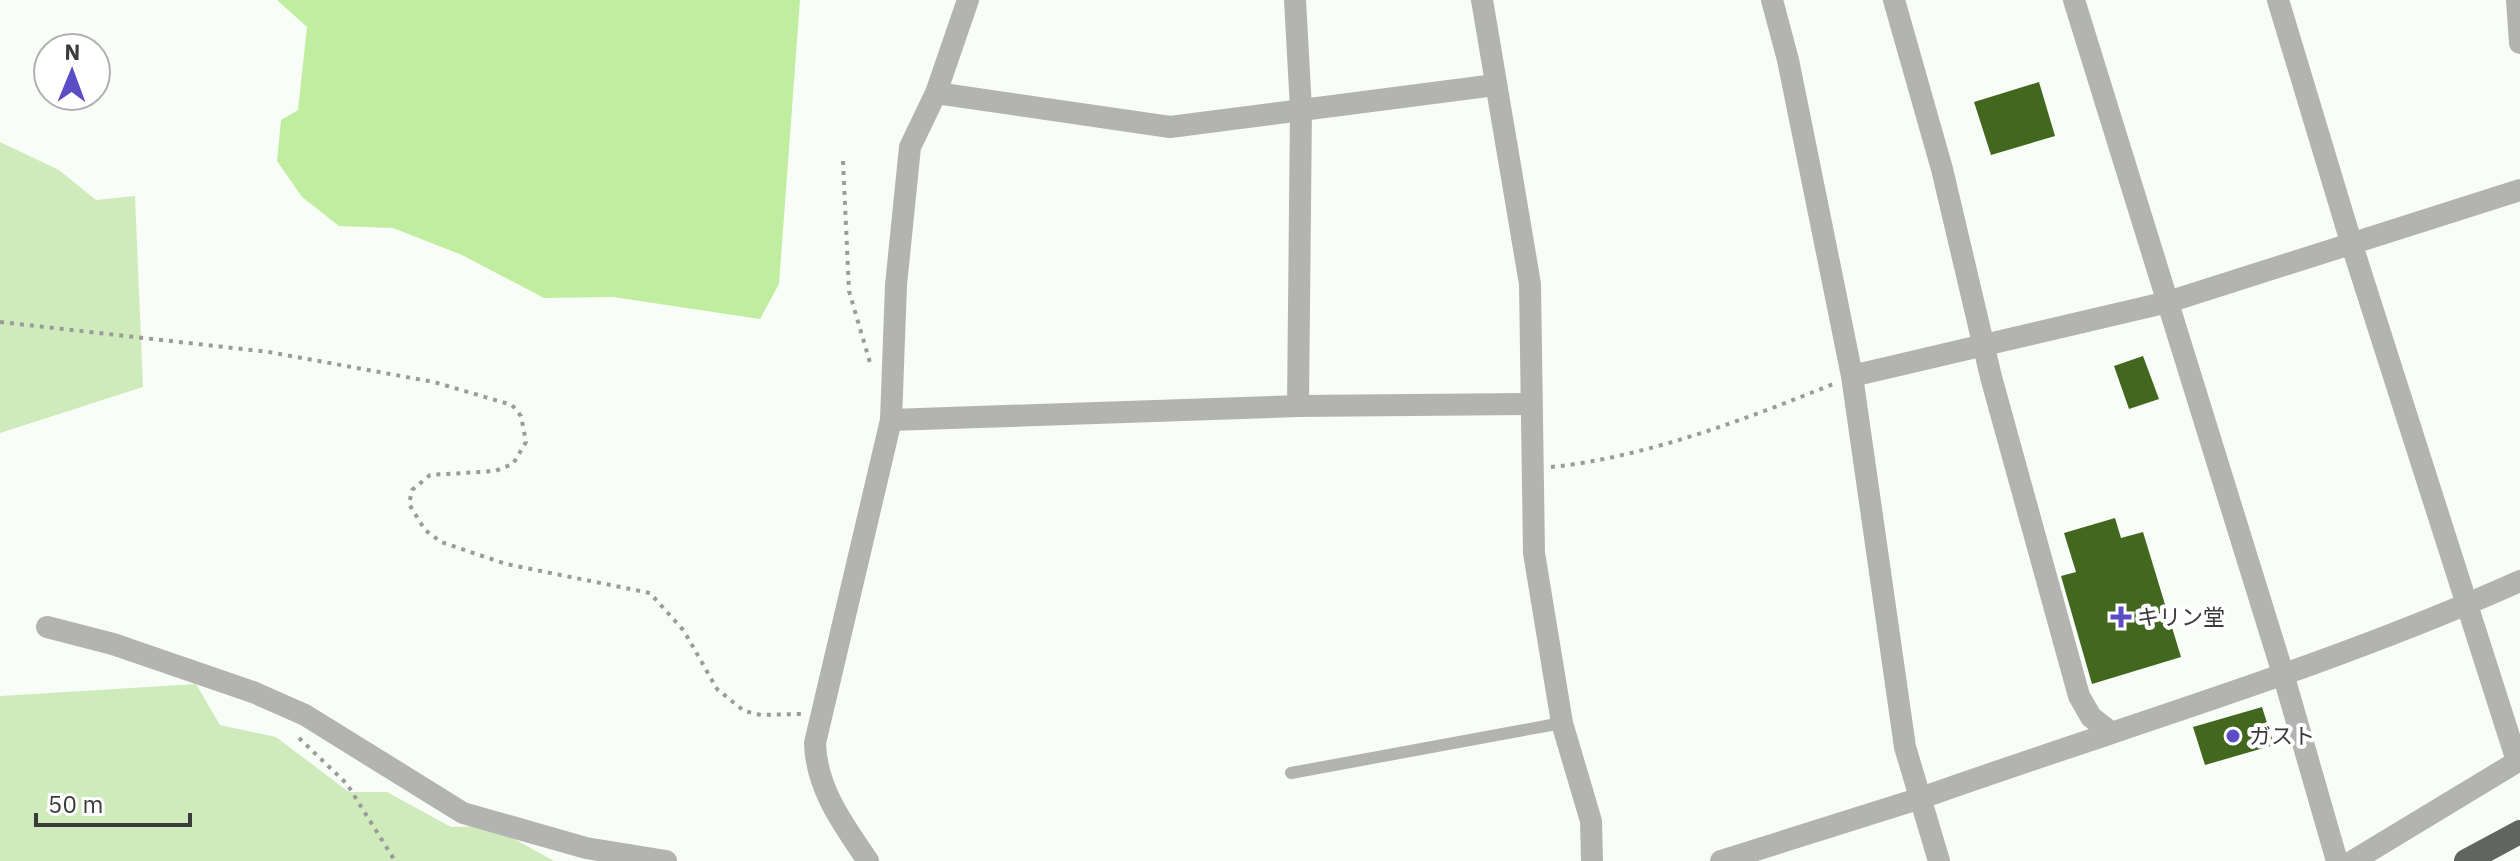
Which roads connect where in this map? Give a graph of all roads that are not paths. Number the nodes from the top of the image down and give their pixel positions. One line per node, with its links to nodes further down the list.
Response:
1 (968, 0): 11 (street)
2 (1295, 0): 12 (street)
3 (1482, 0): 10 (street)
4 (1772, 0): 17 (street)
5 (1894, 0): 16 (street)
6 (2074, 0): 15 (street)
7 (2278, 0): 14 (street)
8 (2517, 0): 9 (street)
9 (2520, 43)
10 (1495, 85): 12 (street); 18 (street)
11 (936, 93): 12 (street); 20 (street)
12 (1301, 109): 19 (street)
13 (2520, 190): 14 (street)
14 (2351, 242): 15 (street); 22 (street)
15 (2168, 302): 16 (street); 24 (street)
16 (1986, 345): 17 (street); 26 (street)
17 (1852, 376): 29 (street)
18 (1531, 404): 19 (street); 25 (street)
19 (1298, 406): 20 (street)
20 (891, 420): 32 (street)
21 (2520, 581): 22 (street)
22 (2469, 604): 24 (street); 27 (street)
23 (47, 627): 31 (street)
24 (2284, 677): 26 (street); 36 (street)
25 (1562, 723): 28 (lane); 33 (street)
26 (2109, 731): 29 (street)
27 (2519, 760): 37 (street)
28 (1291, 773)
29 (1921, 798): 34 (street); 35 (street)
30 (2520, 832): 38 (highway)
31 (666, 861)
32 (868, 861)
33 (1592, 861)
34 (1721, 861)
35 (1939, 861)
36 (2337, 861)
37 (2353, 861)
38 (2466, 861)

